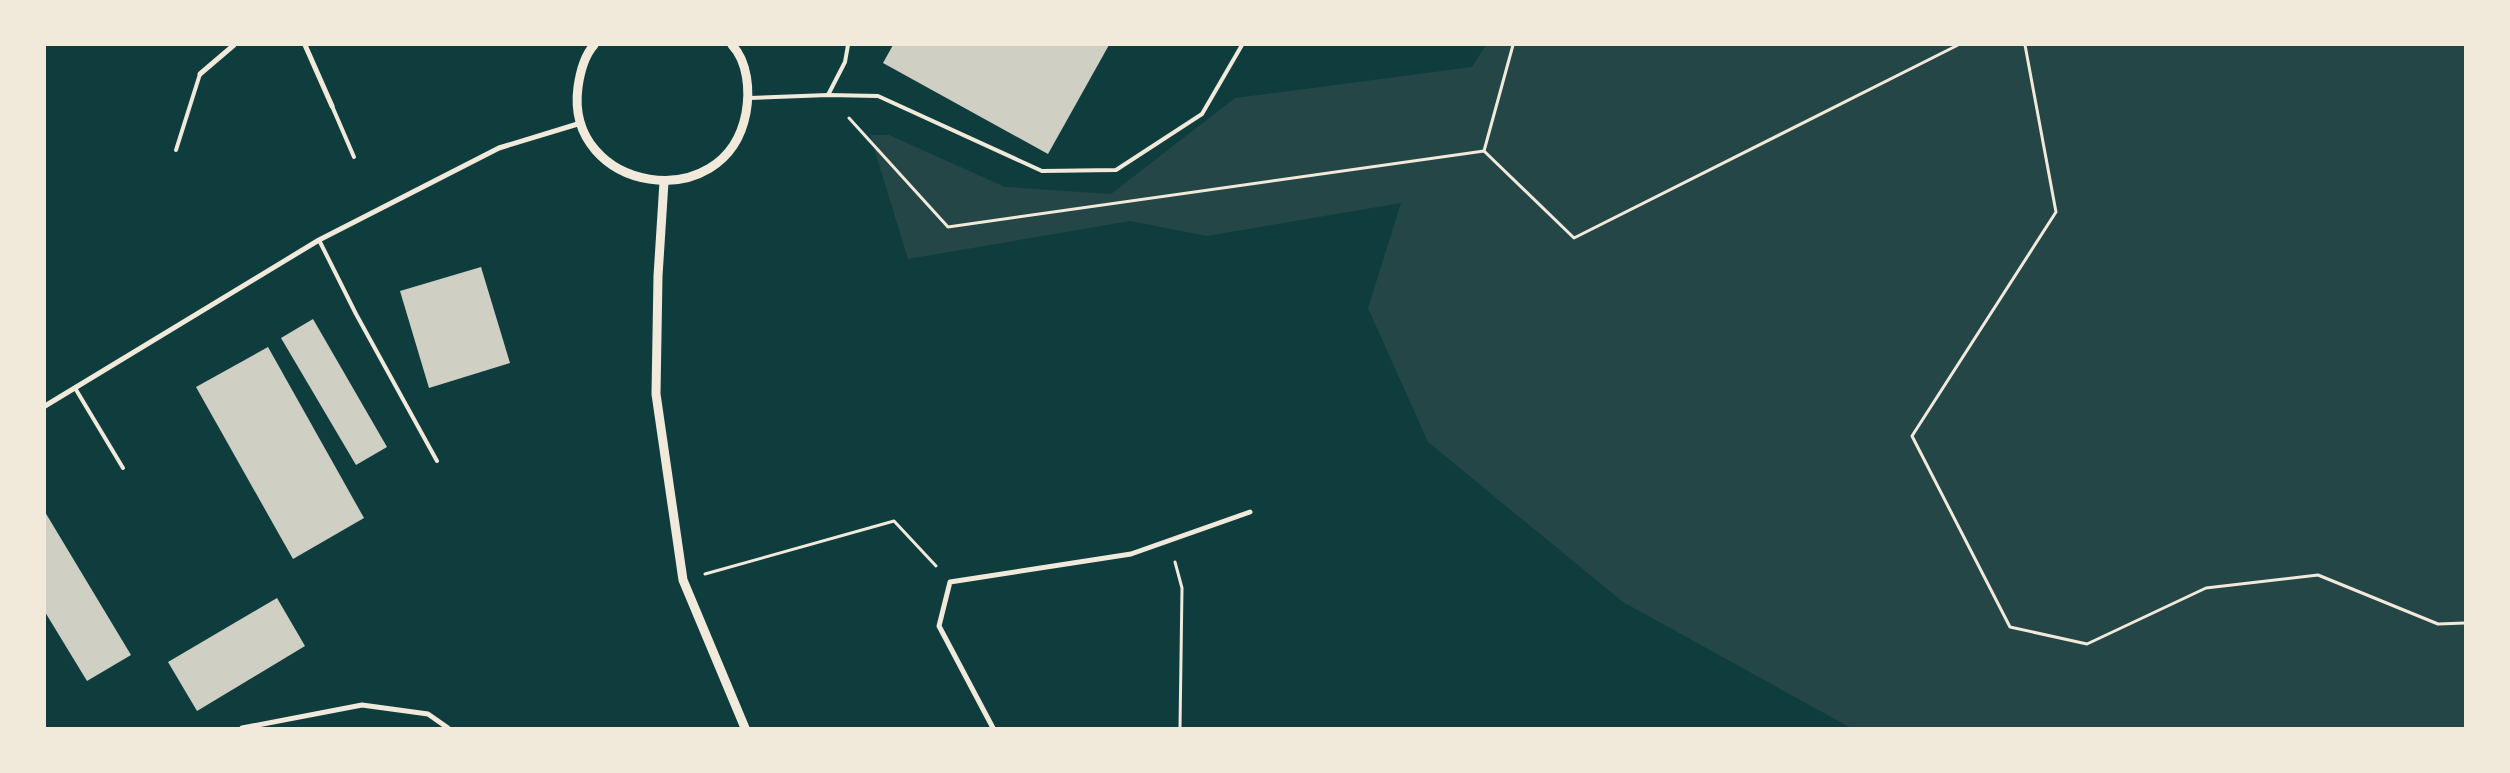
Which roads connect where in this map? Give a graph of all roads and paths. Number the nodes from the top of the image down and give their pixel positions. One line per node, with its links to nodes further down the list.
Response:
1 (234, 45): 10 (street)
2 (305, 45): 13 (street)
3 (594, 45): 14 (street)
4 (732, 45): 12 (street)
5 (848, 45): 11 (lane)
6 (1242, 45): 11 (lane)
7 (1513, 45): 8 (path)
8 (1958, 45)
9 (2025, 45): 27 (path)
10 (200, 74): 15 (lane)
11 (828, 95): 12 (lane)
12 (749, 98): 17 (street)
13 (332, 106): 16 (lane)
14 (581, 123): 17 (street); 18 (street)
15 (176, 150)
16 (354, 158)
17 (664, 182): 25 (street)
18 (319, 240): 19 (street); 21 (lane)
19 (76, 388): 20 (street); 22 (lane)
20 (45, 406)
21 (437, 460)
22 (123, 468)
23 (1250, 512): 24 (street)
24 (1168, 541): 26 (street); 32 (path)
25 (683, 580): 26 (path); 30 (street)
26 (950, 582): 31 (street)
27 (2465, 623)
28 (242, 728): 29 (street)
29 (448, 728)
30 (746, 728)
31 (993, 728)
32 (1180, 728)

